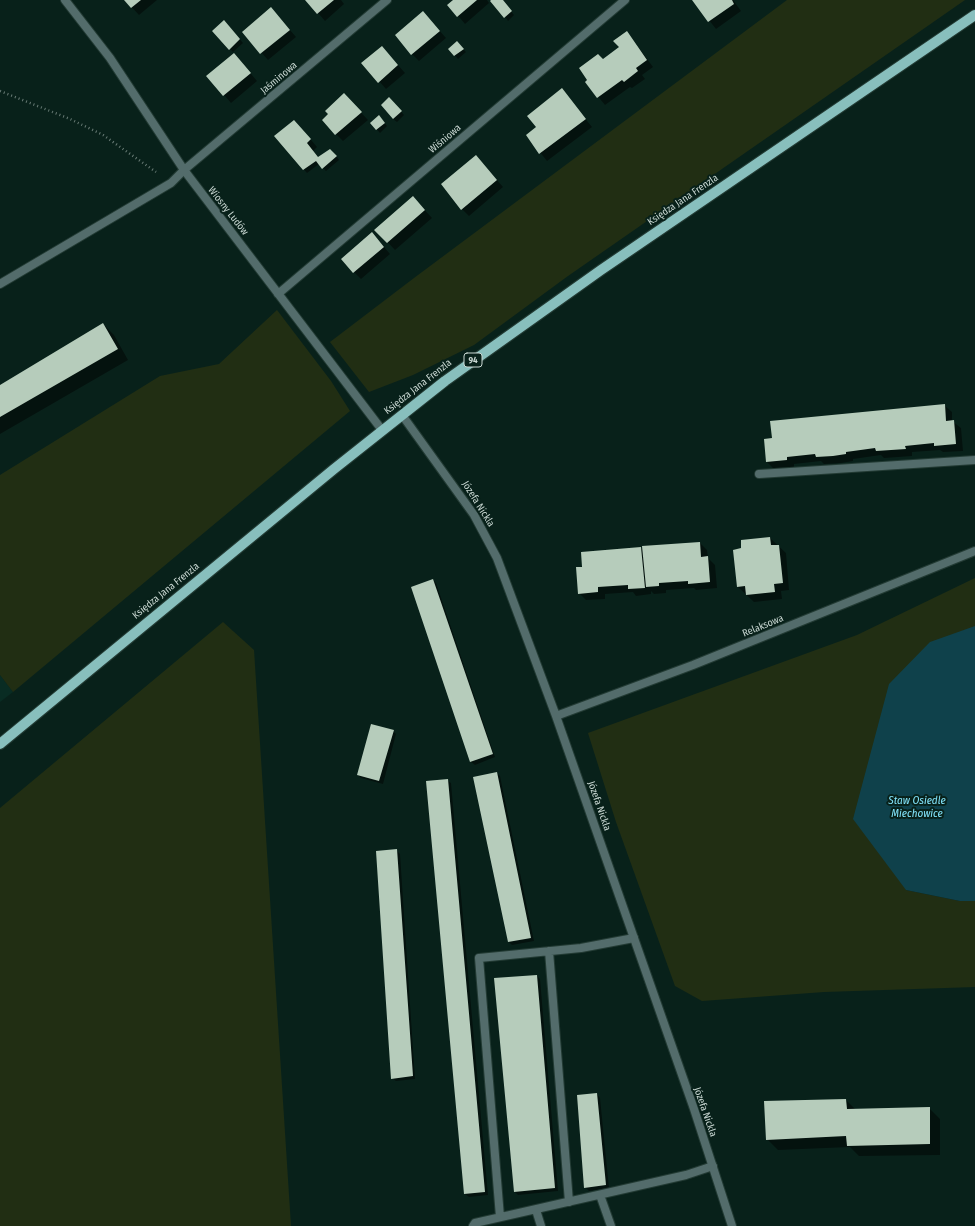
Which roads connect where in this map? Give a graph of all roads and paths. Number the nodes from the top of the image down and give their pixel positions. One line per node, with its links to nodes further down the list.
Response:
1 (65, 0): 6 (street, Wiosny Ludów)
2 (386, 0): 6 (street, Jaśminowa)
3 (625, 0): 9 (street, Wiśniowa)
4 (975, 15): 10 (main road, Księdza Jana Frenzla / 94)
5 (0, 91): 7 (path)
6 (184, 170): 7 (street, Jaśminowa); 9 (street, Wiosny Ludów)
7 (171, 183): 8 (street, Jaśminowa)
8 (0, 284)
9 (278, 294): 11 (street, Wiosny Ludów)
10 (402, 415): 11 (main road, Księdza Jana Frenzla / 94); 15 (street, Józefa Nickla)
11 (382, 430): 16 (main road, Księdza Jana Frenzla / 94)
12 (975, 460): 13 (street)
13 (759, 474)
14 (975, 552): 15 (street, Relaksowa)
15 (556, 716): 17 (street, Józefa Nickla)
16 (0, 744)
17 (634, 938): 18 (street); 19 (street, Józefa Nickla)
18 (549, 951): 21 (street); 23 (street)
19 (713, 1166): 20 (street); 27 (street, Józefa Nickla)
20 (600, 1195): 21 (street); 26 (street)
21 (569, 1202): 22 (street)
22 (536, 1210): 23 (street); 25 (street)
23 (500, 1217): 24 (street)
24 (474, 1226)
25 (541, 1226)
26 (611, 1226)
27 (732, 1226)

